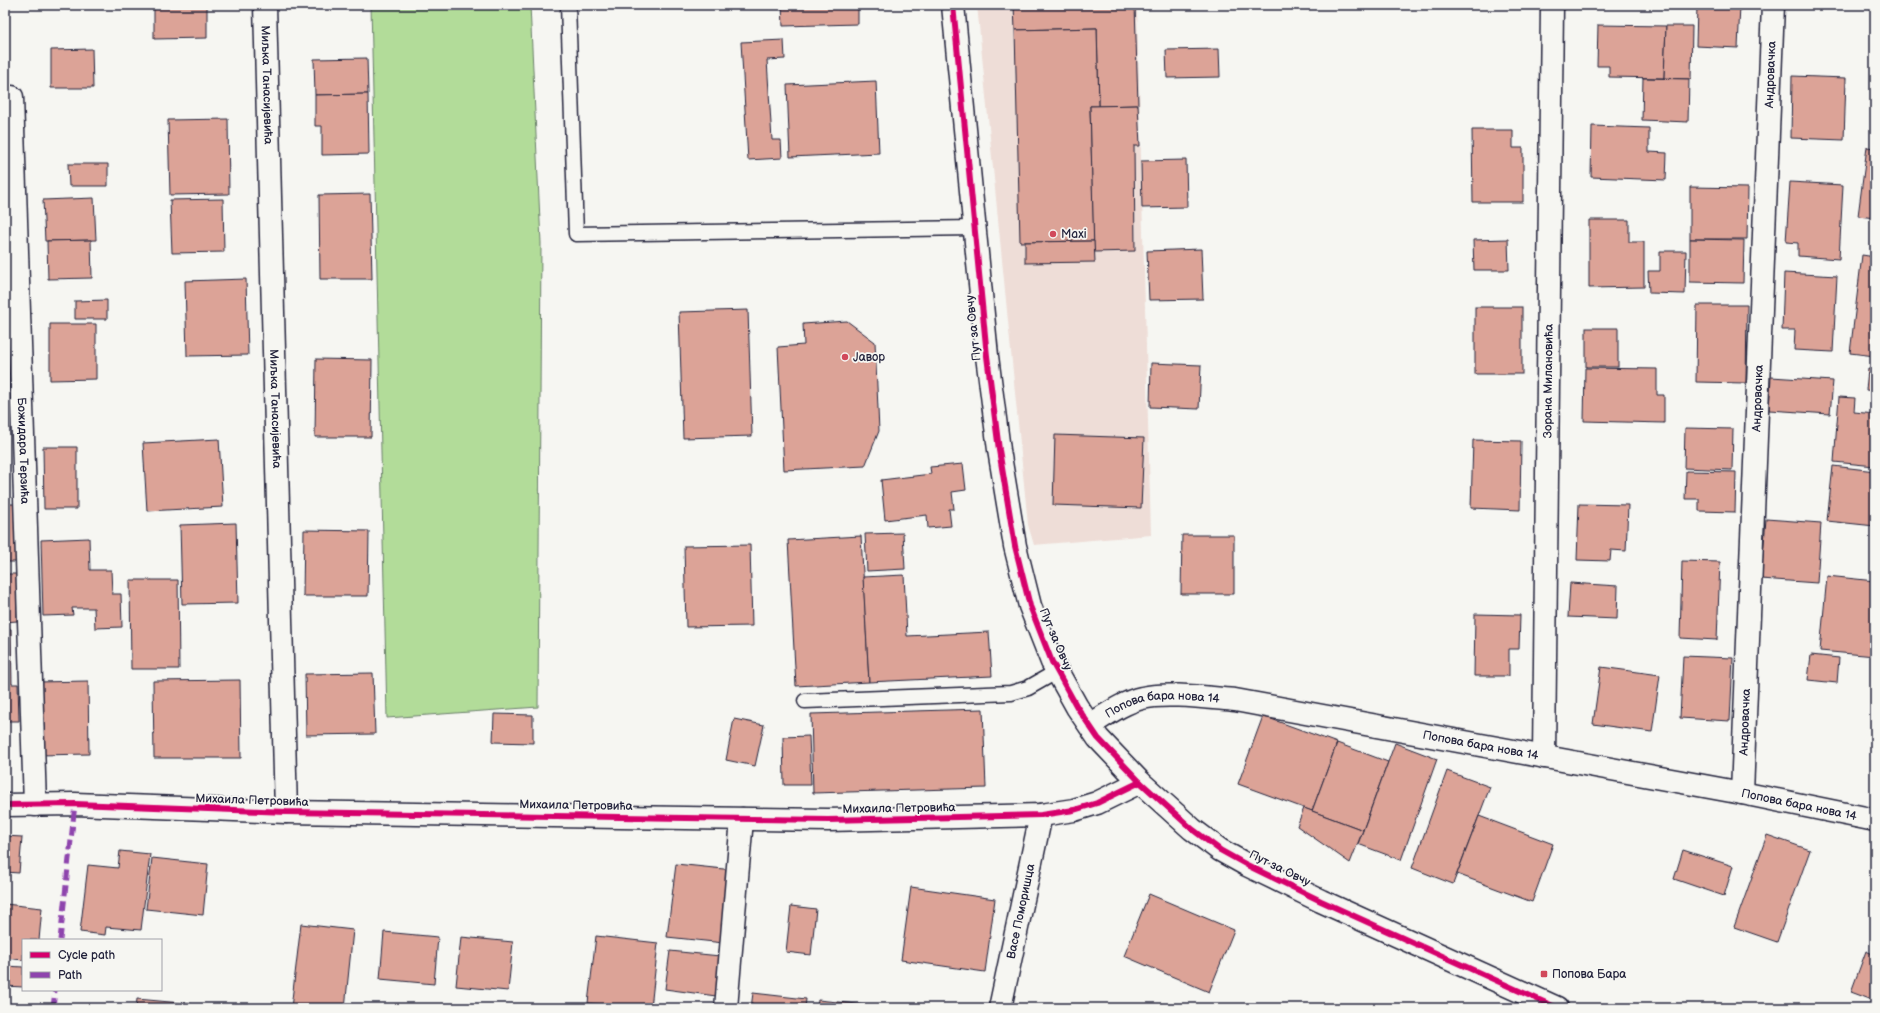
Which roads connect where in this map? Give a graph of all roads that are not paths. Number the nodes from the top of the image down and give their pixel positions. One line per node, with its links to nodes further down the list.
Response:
1 (265, 5): 16 (street, Миљка Танасијевића)
2 (568, 5): 7 (lane)
3 (953, 5): 7 (street, Пут за Овчу)
4 (1552, 5): 11 (street, Зорана Милановића)
5 (1773, 5): 13 (street, Андровачка)
6 (12, 97): 15 (street, Божидара Терзића)
7 (974, 228): 8 (street, Пут за Овчу)
8 (1056, 672): 9 (lane); 10 (street, Пут за Овчу)
9 (805, 701)
10 (1090, 725): 11 (street, Попова бара нова 14); 12 (street, Пут за Овчу)
11 (1544, 757): 13 (street, Попова бара нова 14)
12 (1140, 782): 17 (street, Михаила Петровића); 22 (street, Пут за Овчу)
13 (1742, 793): 19 (street, Попова бара нова 14)
14 (5, 805): 15 (street, Михаила Петровића)
15 (35, 805): 16 (street, Михаила Петровића)
16 (286, 812): 18 (street, Михаила Петровића)
17 (1040, 815): 18 (street, Михаила Петровића); 21 (street, Васе Поморишца)
18 (742, 819): 20 (street)
19 (1875, 820)
20 (726, 1008)
21 (1000, 1008)
22 (1557, 1008)

